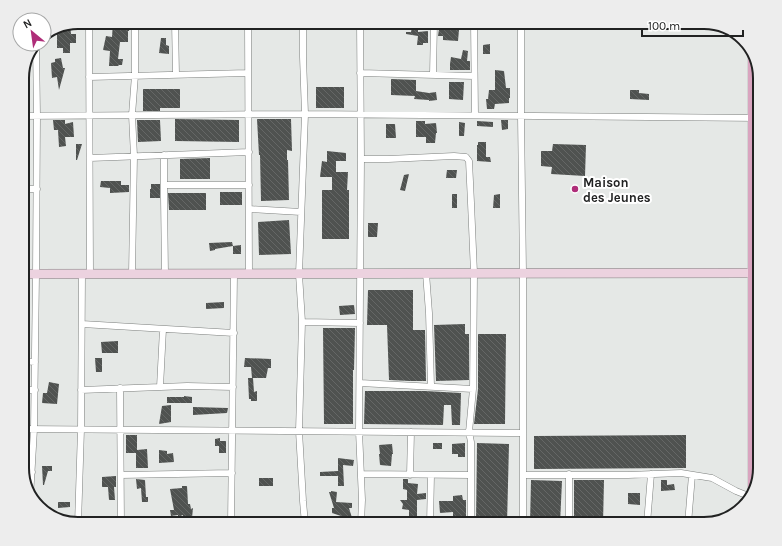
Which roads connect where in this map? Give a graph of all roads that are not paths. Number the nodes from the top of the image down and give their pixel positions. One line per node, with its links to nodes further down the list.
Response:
1 (89, 29): 17 (street)
2 (135, 29): 14 (street)
3 (175, 29): 13 (street)
4 (248, 29): 11 (street)
5 (303, 29): 18 (street)
6 (360, 29): 12 (street)
7 (434, 29): 15 (street)
8 (474, 29): 16 (street)
9 (521, 29): 26 (street)
10 (36, 53): 24 (street)
11 (248, 73): 13 (street); 21 (street)
12 (360, 73): 15 (street); 19 (street)
13 (176, 74): 14 (street)
14 (135, 75): 17 (street); 20 (street)
15 (433, 75): 16 (street)
16 (474, 76): 22 (street)
17 (89, 77): 25 (street)
18 (305, 114): 19 (street); 21 (street); 38 (street)
19 (361, 114): 22 (street); 32 (street)
20 (132, 115): 21 (street); 25 (street); 30 (street)
21 (248, 115): 28 (street)
22 (475, 115): 26 (street)
23 (29, 116): 24 (street)
24 (37, 116): 25 (street); 36 (street)
25 (89, 116): 31 (street)
26 (521, 116): 27 (street); 40 (street)
27 (753, 118)
28 (249, 152): 29 (street); 34 (street)
29 (164, 155): 30 (street); 33 (street)
30 (134, 156): 31 (street); 45 (street)
31 (90, 158): 44 (street)
32 (361, 159): 39 (street); 50 (street)
33 (164, 185): 34 (street); 46 (street)
34 (249, 185): 37 (street)
35 (29, 189): 36 (street)
36 (37, 189): 43 (street)
37 (249, 209): 38 (street); 48 (street)
38 (301, 212): 49 (street)
39 (474, 273): 40 (street); 51 (street); 64 (street)
40 (523, 273): 41 (street); 77 (street)
41 (753, 273)
42 (29, 274): 43 (street)
43 (36, 274): 44 (street); 58 (street)
44 (86, 274): 45 (street); 54 (street)
45 (132, 274): 46 (street)
46 (165, 274): 47 (street)
47 (234, 274): 48 (street); 56 (street)
48 (249, 274): 49 (street)
49 (299, 274): 50 (street); 52 (street)
50 (360, 274): 51 (street); 53 (street)
51 (426, 274): 61 (street)
52 (302, 322): 53 (street); 73 (street)
53 (360, 323): 59 (street)
54 (82, 324): 55 (street); 67 (street)
55 (163, 329): 56 (street); 62 (street)
56 (234, 333): 60 (street)
57 (29, 362): 58 (street)
58 (35, 362): 66 (street)
59 (360, 383): 61 (street); 74 (street)
60 (233, 386): 62 (street); 72 (street)
61 (430, 386): 64 (street)
62 (160, 387): 63 (street)
63 (120, 388): 67 (street); 71 (street)
64 (473, 389): 76 (street)
65 (29, 390): 66 (street)
66 (35, 390): 69 (street)
67 (81, 390): 70 (street)
68 (29, 429): 69 (street)
69 (34, 429): 70 (street); 78 (street)
70 (81, 429): 71 (street); 91 (street)
71 (120, 429): 72 (street); 83 (street)
72 (232, 430): 73 (street); 79 (street)
73 (299, 431): 74 (street); 94 (street)
74 (359, 431): 75 (street); 80 (street)
75 (411, 432): 76 (street); 84 (street)
76 (469, 432): 77 (street); 86 (street)
77 (523, 433): 87 (street)
78 (32, 472): 89 (street)
79 (232, 473): 83 (street); 93 (street)
80 (361, 474): 84 (street); 95 (street)
81 (569, 474): 82 (street); 87 (street); 99 (street)
82 (651, 474): 88 (street); 100 (street)
83 (121, 475): 92 (street)
84 (410, 475): 85 (street)
85 (431, 475): 86 (street); 96 (street)
86 (471, 475): 97 (street)
87 (523, 475): 98 (street)
88 (692, 475): 90 (street); 101 (street)
89 (31, 482)
90 (745, 495)
91 (78, 517)
92 (121, 517)
93 (231, 517)
94 (304, 517)
95 (361, 517)
96 (430, 517)
97 (471, 517)
98 (523, 517)
99 (569, 517)
100 (648, 517)
101 (689, 517)

